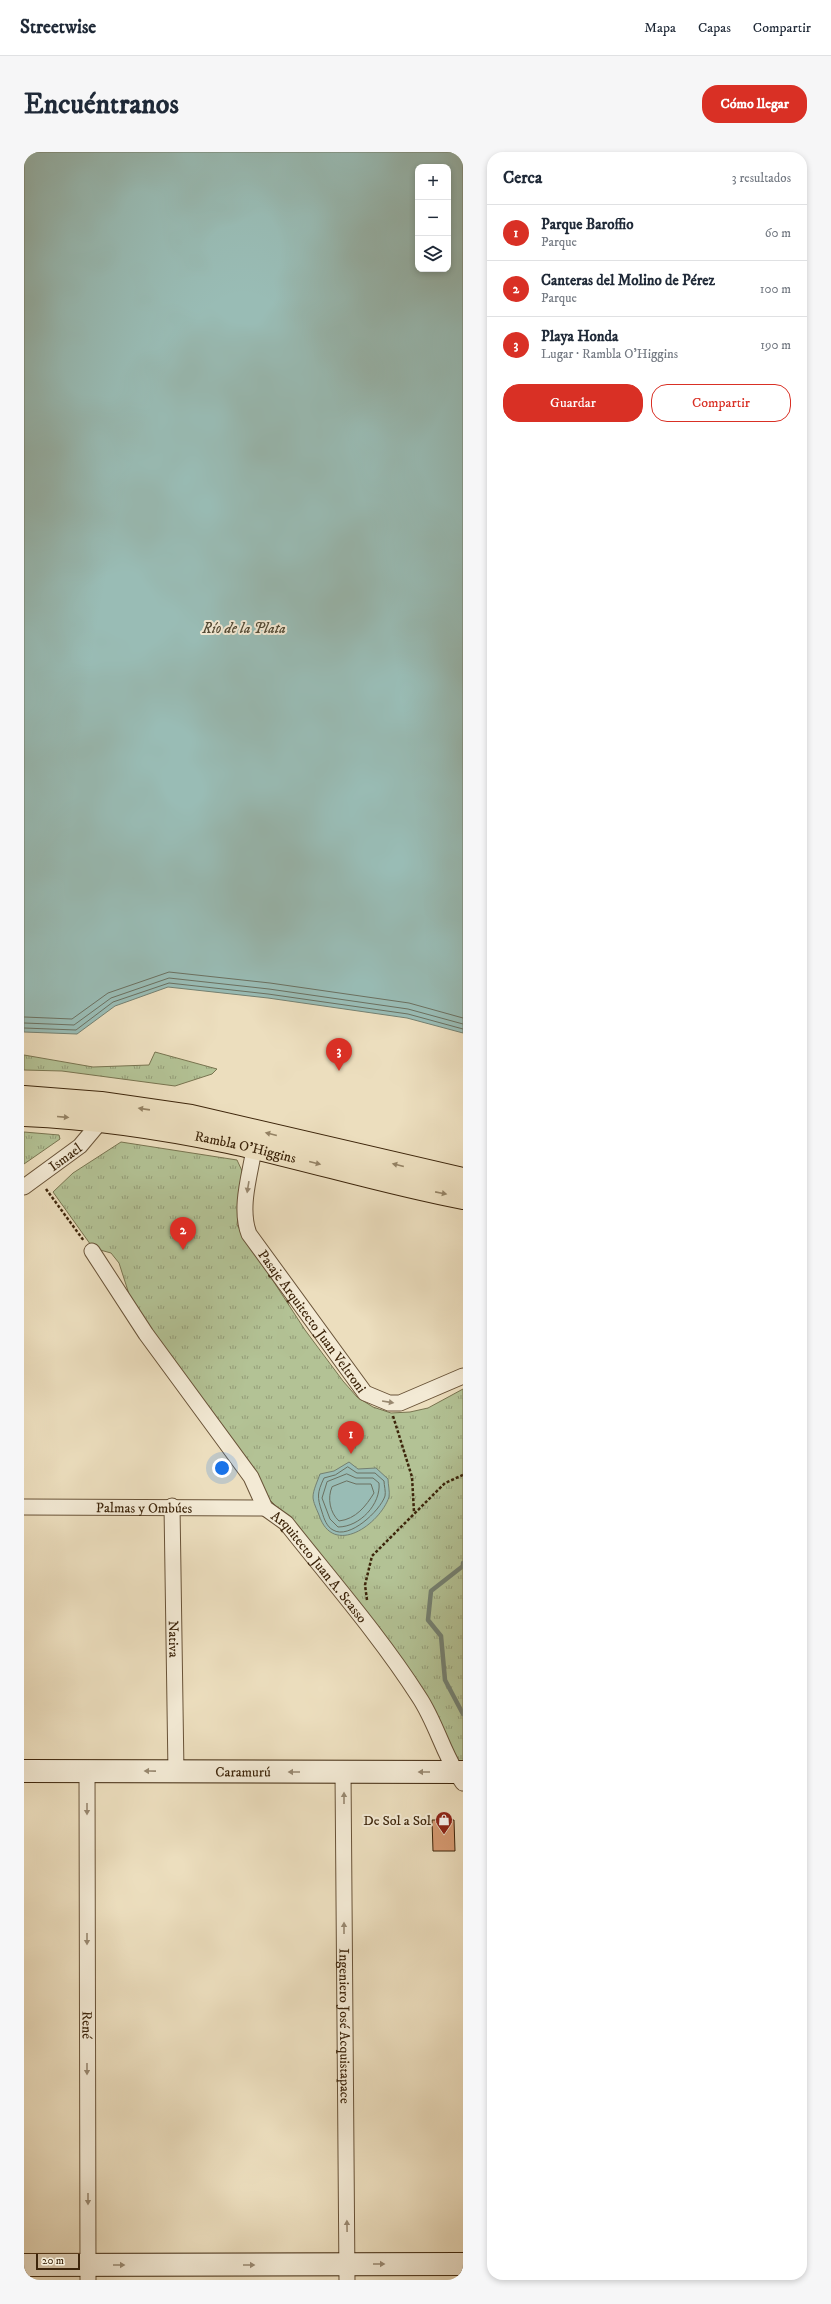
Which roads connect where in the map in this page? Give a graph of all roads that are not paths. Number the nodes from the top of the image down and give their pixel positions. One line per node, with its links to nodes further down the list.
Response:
1 (24, 1097): 5 (main road, Rambla O'Higgins, one-way to 1)
2 (24, 1115): 3 (main road, Rambla O'Higgins, one-way to 3)
3 (101, 1121): 4 (main road, Rambla O'Higgins); 6 (street, Ismael)
4 (254, 1149): 7 (main road, Rambla O'Higgins, one-way to 7); 9 (street, Pasaje Arquitecto Juan Veltroni, one-way to 9)
5 (463, 1179)
6 (24, 1187)
7 (463, 1198)
8 (92, 1251): 12 (street, Arquitecto Juan A. Scasso)
9 (463, 1376)
10 (172, 1506): 11 (street, Palmas y Ombúes); 12 (street, Palmas y Ombúes); 15 (street, Nativa)
11 (24, 1507)
12 (265, 1508): 17 (street, Arquitecto Juan A. Scasso)
13 (87, 1770): 14 (main road, Caramurú); 15 (main road, Caramurú, one-way to 13); 21 (street, René, one-way to 21)
14 (24, 1771)
15 (176, 1772): 16 (main road, Caramurú, one-way to 15)
16 (343, 1772): 17 (main road, Caramurú, one-way to 16); 20 (street, Ingeniero José Acquistapace, one-way to 16)
17 (460, 1776)
18 (463, 2264): 20 (main road, one-way to 18)
19 (24, 2265): 21 (main road)
20 (347, 2272): 21 (main road, one-way to 20)
21 (88, 2273)

